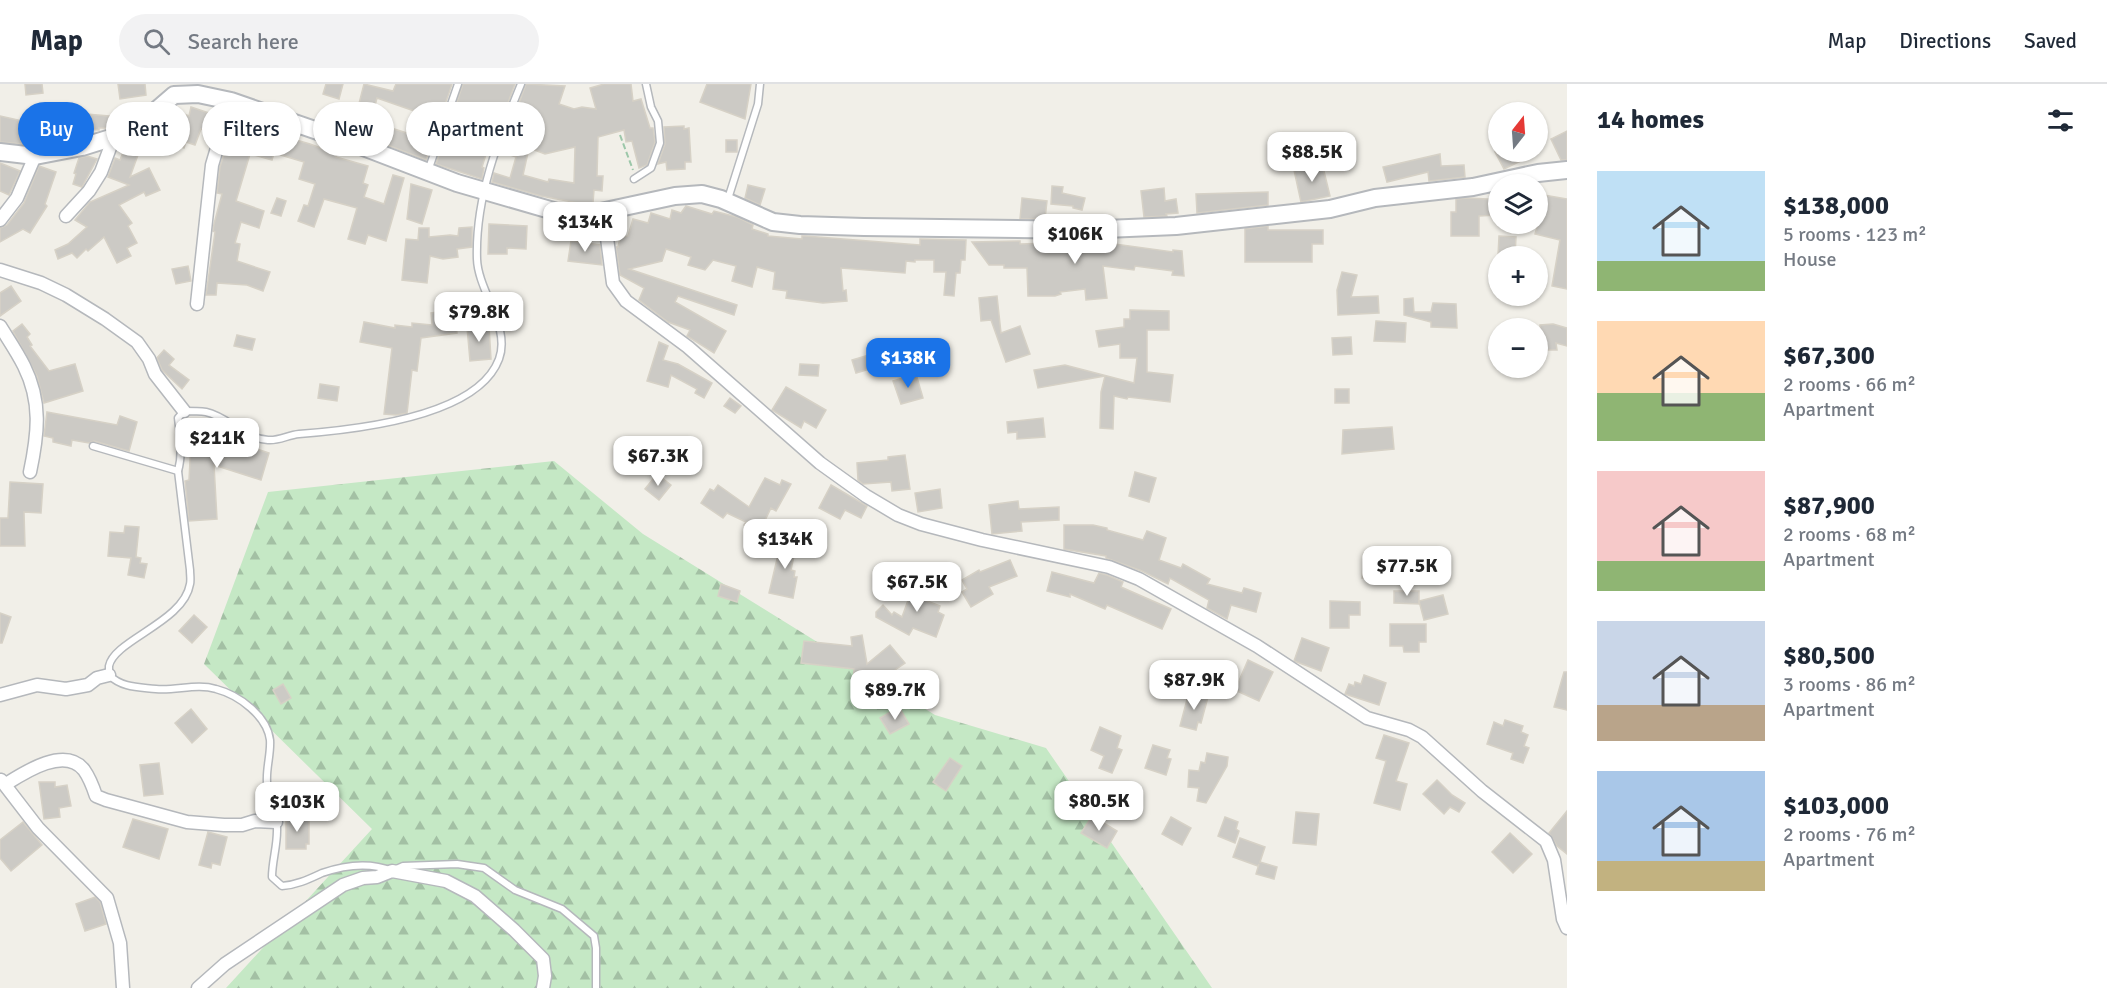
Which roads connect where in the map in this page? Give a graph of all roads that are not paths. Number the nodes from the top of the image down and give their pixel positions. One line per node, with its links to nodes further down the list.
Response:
1 (458, 84): 13 (lane)
2 (521, 84): 15 (lane)
3 (646, 84): 14 (lane)
4 (760, 84): 16 (lane)
5 (174, 90): 6 (street); 7 (street)
6 (231, 101): 13 (street); 21 (street)
7 (162, 102)
8 (0, 152): 9 (street)
9 (18, 154)
10 (35, 156): 19 (street)
11 (107, 156): 18 (street)
12 (1567, 170): 16 (street)
13 (428, 171): 15 (street)
14 (634, 178)
15 (484, 192): 17 (street); 23 (lane)
16 (727, 202): 17 (street)
17 (596, 213): 32 (street)
18 (66, 216)
19 (0, 220)
20 (0, 270): 23 (street)
21 (196, 304)
22 (0, 326): 26 (street)
23 (184, 411): 25 (lane)
24 (93, 446): 25 (lane)
25 (178, 471): 27 (lane)
26 (30, 472)
27 (109, 675): 28 (street); 30 (lane)
28 (0, 695)
29 (3, 782): 30 (street); 33 (street)
30 (276, 822): 31 (lane)
31 (392, 871): 34 (street); 35 (street); 36 (lane)
32 (1567, 928)
33 (123, 988)
34 (198, 988)
35 (543, 988)
36 (596, 988)

